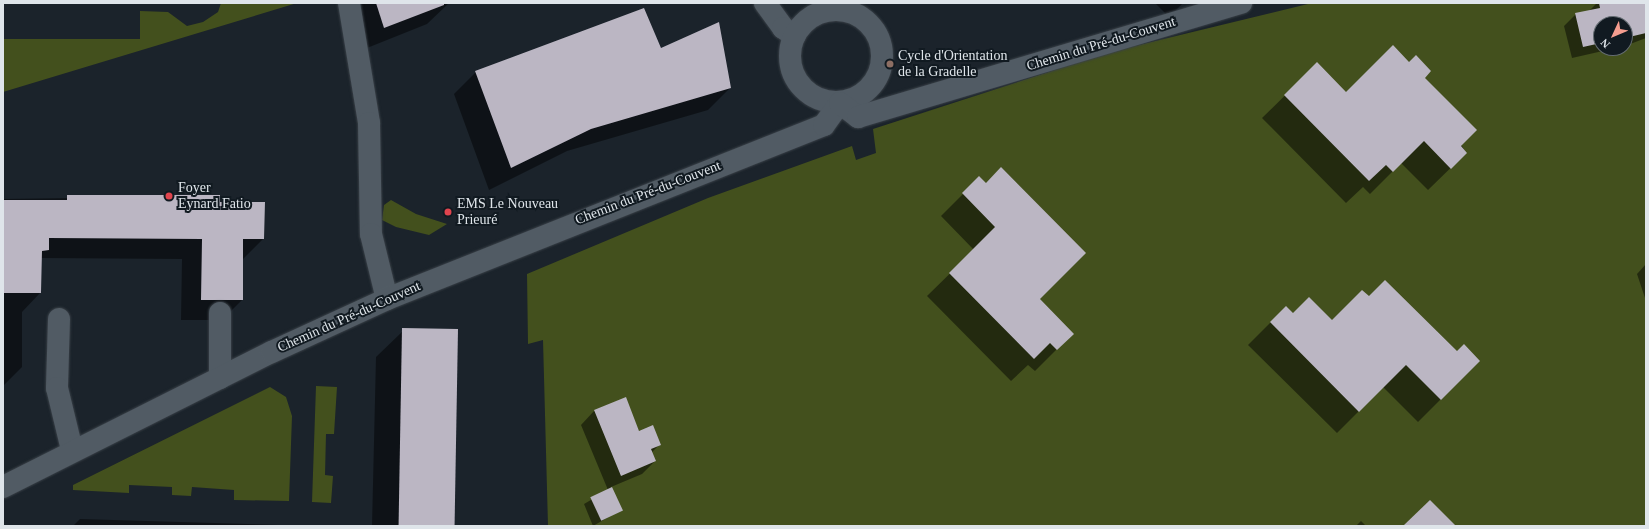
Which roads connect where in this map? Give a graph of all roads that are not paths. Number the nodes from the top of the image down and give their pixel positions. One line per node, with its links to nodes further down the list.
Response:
1 (349, 3): 6 (street)
2 (765, 3): 4 (street)
3 (1240, 3): 5 (street, Chemin du Pré-du-Couvent)
4 (795, 36): 5 (street); 5 (street)
5 (840, 103): 6 (street, Chemin du Pré-du-Couvent)
6 (388, 299): 9 (street, Chemin du Pré-du-Couvent)
7 (220, 313): 9 (street)
8 (60, 319): 10 (street)
9 (220, 378): 10 (street, Chemin du Pré-du-Couvent)
10 (72, 450): 11 (street, Chemin du Pré-du-Couvent)
11 (3, 487)

